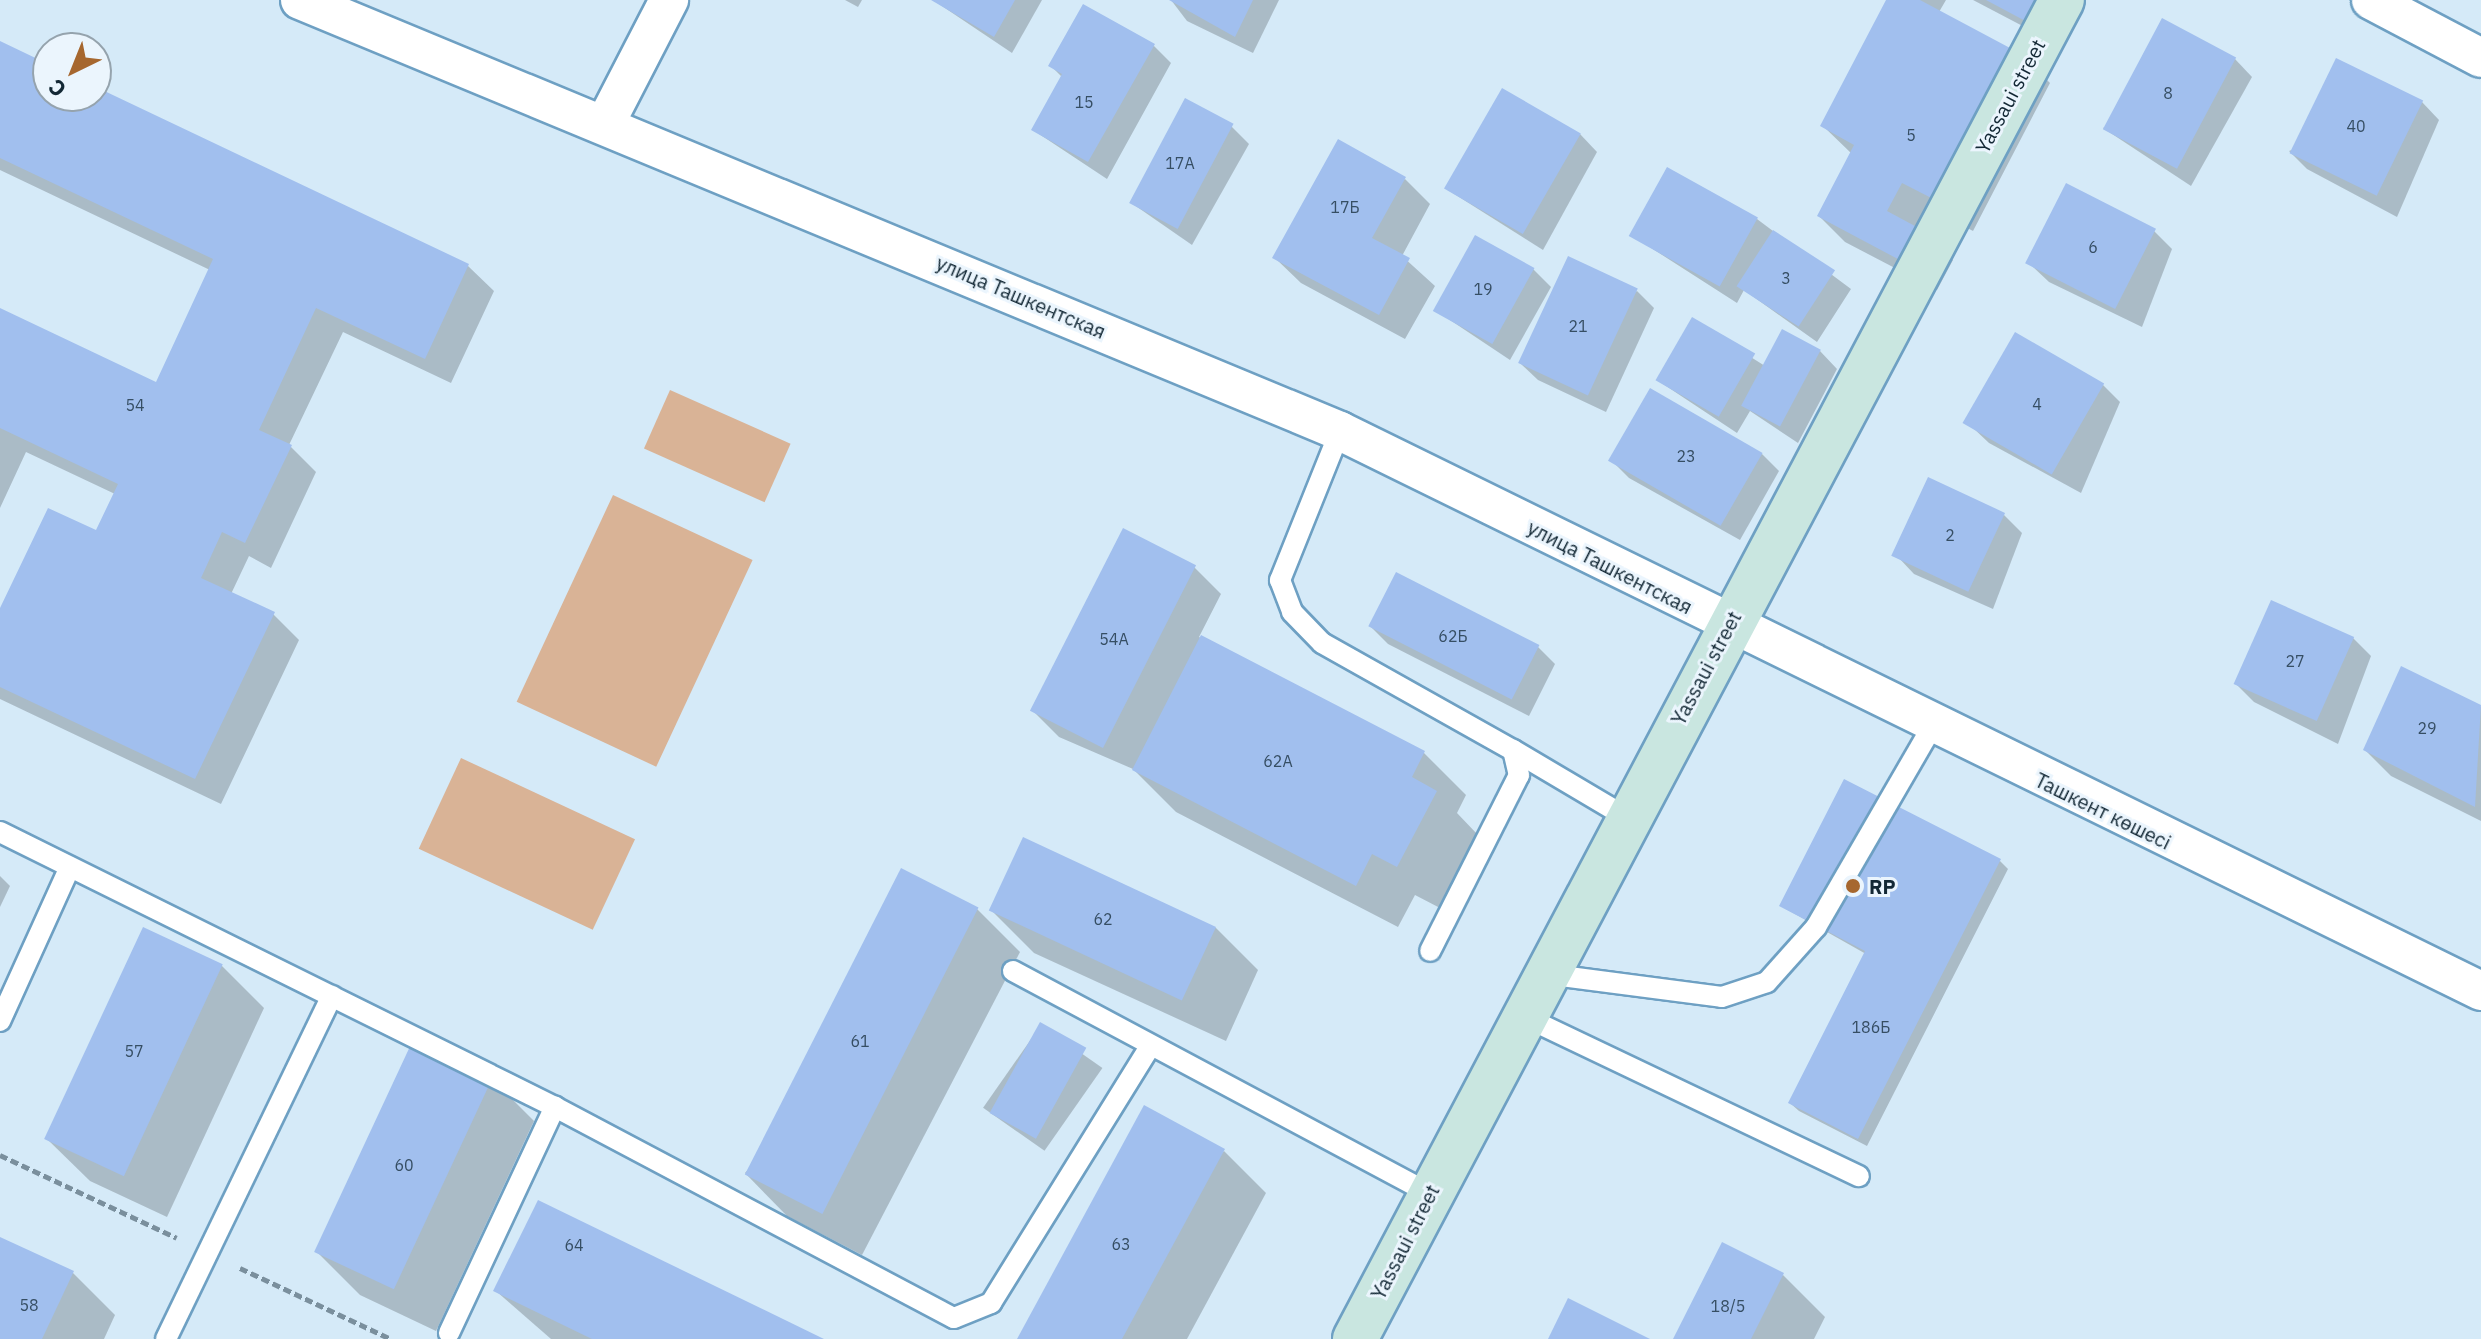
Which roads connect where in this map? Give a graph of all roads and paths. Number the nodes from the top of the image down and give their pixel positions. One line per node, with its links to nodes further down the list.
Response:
1 (300, 0): 6 (street, улица Ташкентская)
2 (669, 0): 6 (street)
3 (2062, 0): 8 (main road, Yassaui street)
4 (2371, 0): 5 (street)
5 (2481, 58)
6 (605, 124): 7 (street, улица Ташкентская)
7 (1340, 431): 8 (street, улица Ташкентская); 10 (lane)
8 (1728, 627): 9 (street, Ташкент көшесі); 11 (main road, Yassaui street)
9 (1932, 727): 16 (lane); 17 (street, Ташкент көшесі)
10 (1513, 750): 11 (lane); 14 (lane)
11 (1628, 818): 16 (main road, Yassaui street)
12 (0, 832): 13 (lane)
13 (70, 867): 18 (lane); 20 (lane)
14 (1430, 951)
15 (1013, 971): 21 (lane)
16 (1546, 974): 19 (main road, Yassaui street)
17 (2481, 991)
18 (332, 996): 22 (lane); 26 (lane)
19 (1523, 1016): 23 (lane); 24 (main road, Yassaui street)
20 (0, 1021)
21 (1149, 1048): 22 (lane); 24 (lane)
22 (555, 1107): 25 (lane)
23 (1859, 1176)
24 (1430, 1194): 27 (main road, Yassaui street)
25 (452, 1337)
26 (166, 1339)
27 (1355, 1339)

